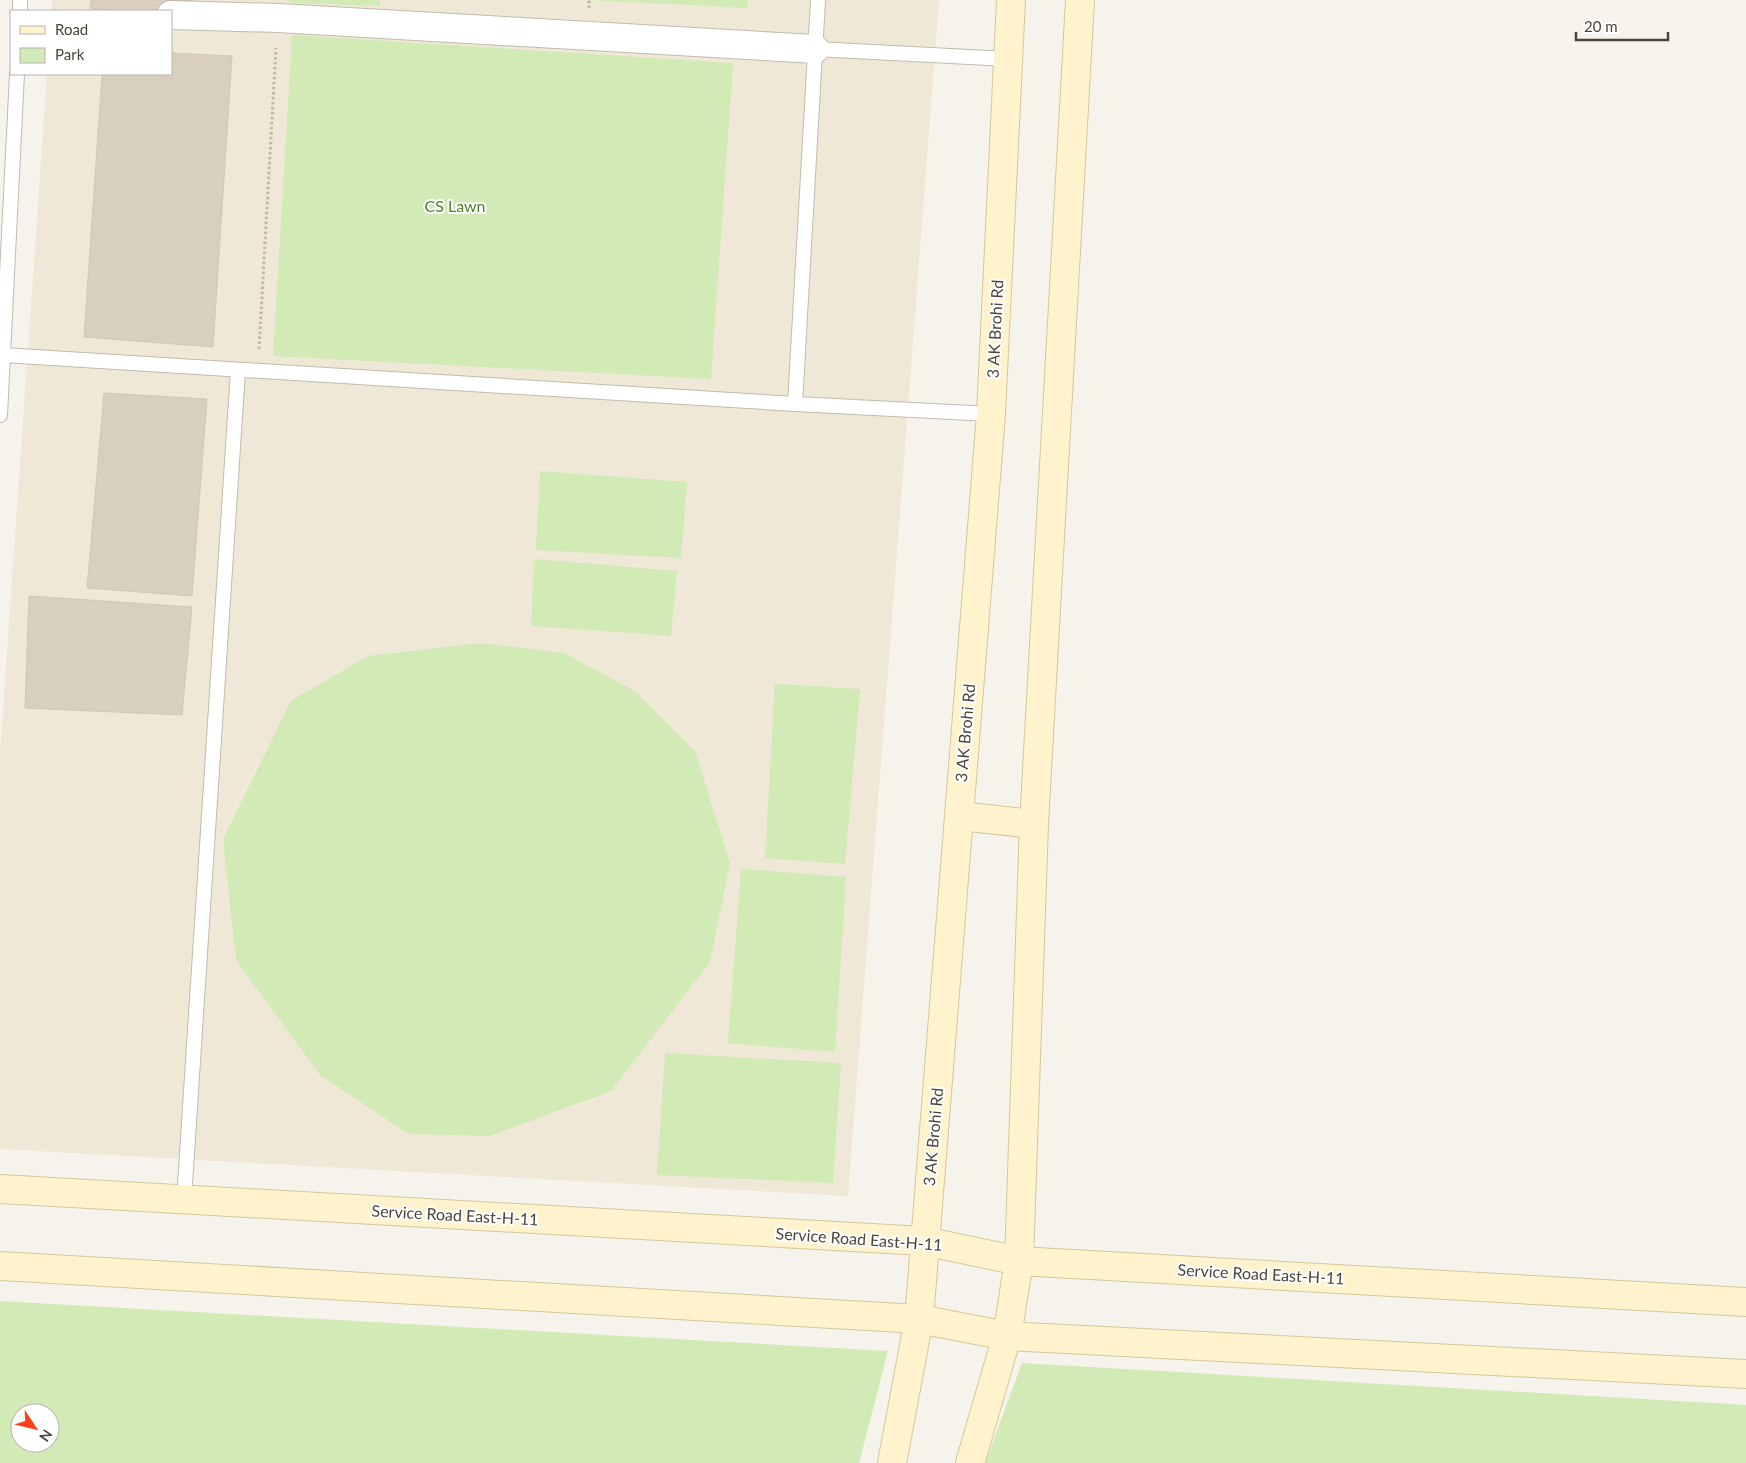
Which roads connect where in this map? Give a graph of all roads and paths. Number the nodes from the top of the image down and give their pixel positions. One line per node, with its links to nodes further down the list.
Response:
1 (818, 0): 6 (lane)
2 (1011, 0): 7 (main road, 3 AK Brohi Rd)
3 (1080, 0): 16 (main road)
4 (172, 15): 5 (street)
5 (278, 18): 6 (street); 11 (path)
6 (815, 49): 7 (lane); 12 (lane)
7 (1008, 59): 13 (main road, 3 AK Brohi Rd)
8 (17, 75): 9 (lane)
9 (3, 355): 10 (lane); 14 (lane)
10 (238, 370): 11 (lane); 18 (lane)
11 (257, 371): 12 (lane)
12 (795, 404): 13 (lane)
13 (991, 414): 15 (main road, 3 AK Brohi Rd)
14 (0, 415)
15 (959, 816): 16 (main road); 19 (main road, 3 AK Brohi Rd)
16 (1034, 824): 20 (main road)
17 (0, 1189): 18 (main road, Service Road East-H-11)
18 (184, 1199): 19 (main road, Service Road East-H-11)
19 (924, 1241): 20 (main road, Service Road East-H-11); 23 (main road, 3 AK Brohi Rd)
20 (1019, 1260): 22 (main road, Service Road East-H-11); 24 (main road)
21 (0, 1266): 23 (main road)
22 (1746, 1302)
23 (919, 1319): 24 (main road); 26 (main road, 3 AK Brohi Rd)
24 (1007, 1336): 25 (main road); 27 (main road)
25 (1746, 1374)
26 (892, 1463)
27 (970, 1463)

